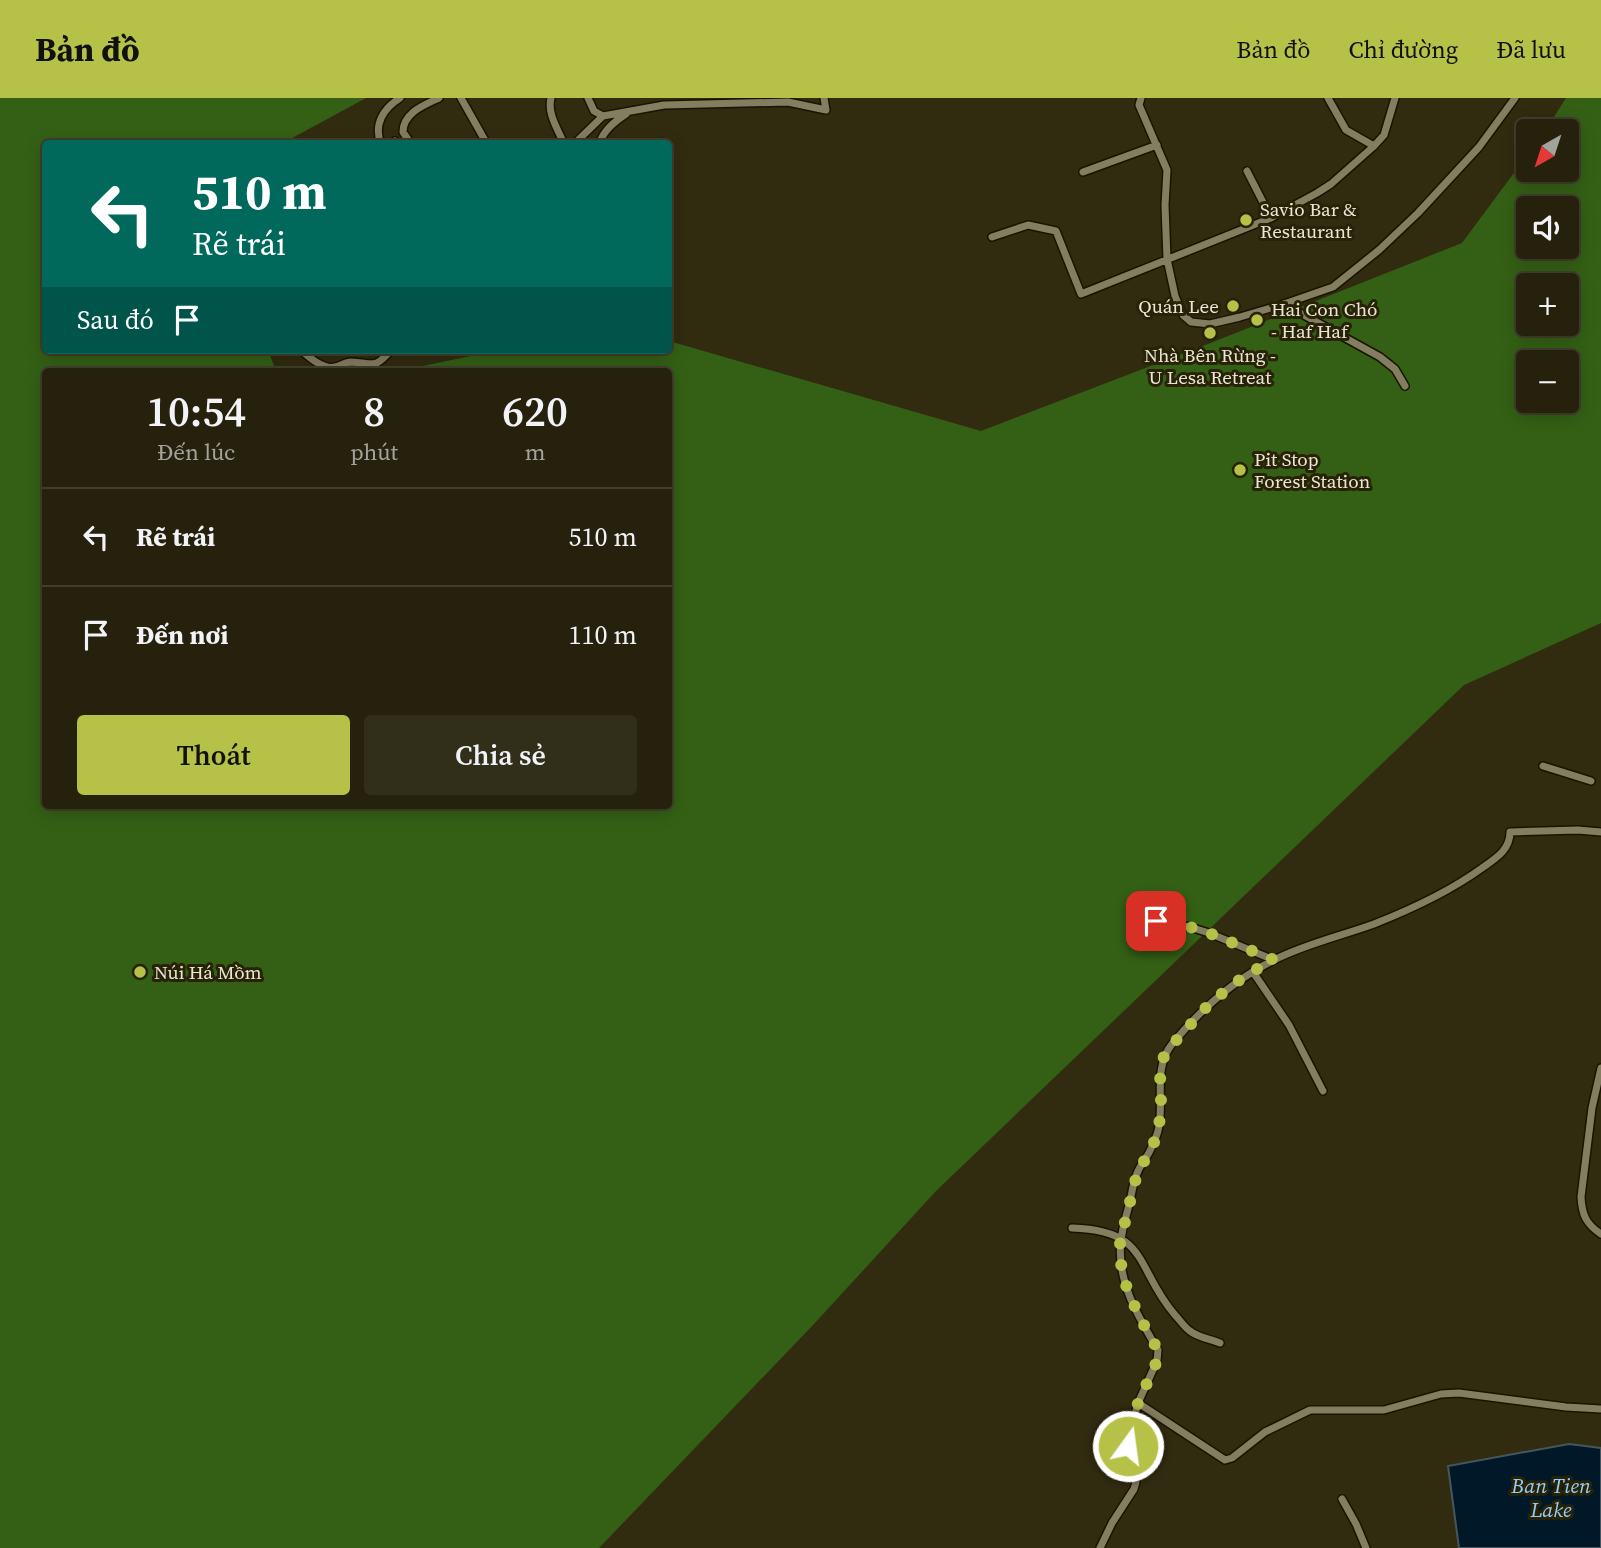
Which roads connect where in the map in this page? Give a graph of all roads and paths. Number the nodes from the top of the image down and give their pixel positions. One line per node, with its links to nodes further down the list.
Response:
1 (400, 98): 14 (street)
2 (439, 98): 15 (street)
3 (461, 98): 16 (street)
4 (551, 98): 17 (street)
5 (588, 98): 13 (street)
6 (824, 98): 11 (street)
7 (1141, 98): 20 (street)
8 (1328, 98): 21 (street)
9 (1395, 98): 21 (street)
10 (1515, 98): 27 (street)
11 (805, 101): 12 (street)
12 (633, 110): 13 (street); 19 (street)
13 (603, 116): 18 (street)
14 (380, 140)
15 (408, 140)
16 (485, 140)
17 (562, 140)
18 (578, 140)
19 (601, 140)
20 (1157, 145): 23 (street); 26 (street)
21 (1374, 146): 24 (street)
22 (1247, 171): 24 (street)
23 (1083, 172)
24 (1271, 218): 26 (street)
25 (992, 237): 26 (street)
26 (1167, 259): 27 (street)
27 (1284, 304): 32 (street)
28 (306, 354): 30 (street)
29 (387, 354): 31 (street)
30 (334, 368)
31 (334, 368)
32 (1405, 386)
33 (1544, 765): 34 (street)
34 (1591, 781)
35 (1601, 832): 37 (street)
36 (1156, 921): 37 (street)
37 (1274, 960): 38 (street)
38 (1253, 972): 40 (street); 43 (street)
39 (1601, 1068): 42 (street)
40 (1323, 1091)
41 (1072, 1228): 43 (street)
42 (1601, 1234)
43 (1121, 1237): 44 (street); 45 (street)
44 (1220, 1343)
45 (1138, 1403): 46 (street); 48 (street)
46 (1601, 1409)
47 (1342, 1499): 49 (street)
48 (1100, 1548)
49 (1366, 1548)

